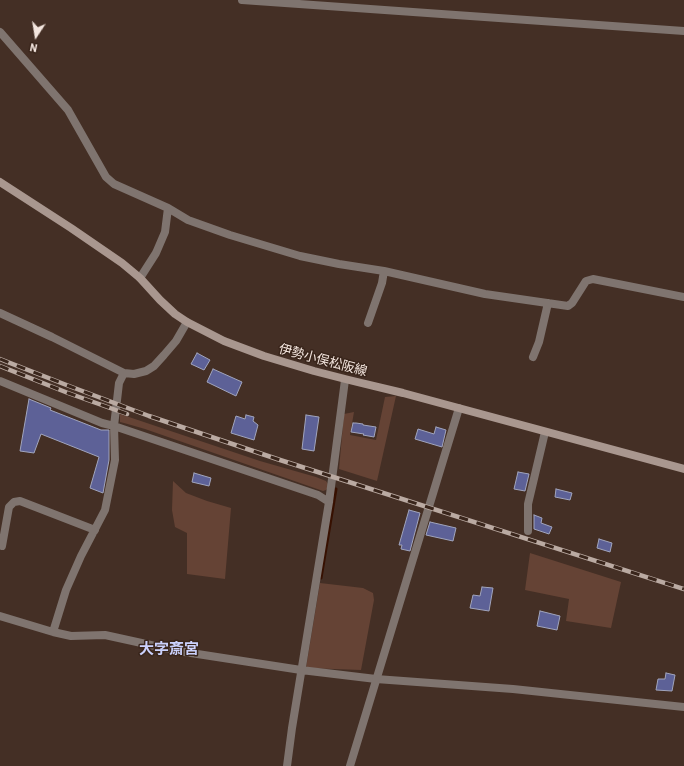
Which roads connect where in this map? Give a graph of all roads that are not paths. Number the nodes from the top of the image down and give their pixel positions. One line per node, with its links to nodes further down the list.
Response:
1 (242, 0): 2 (street)
2 (684, 30)
3 (0, 32): 5 (street)
4 (0, 182): 7 (main road, 伊勢小俣松阪線)
5 (168, 208): 6 (street); 7 (street)
6 (384, 271): 9 (street); 12 (street)
7 (140, 278): 11 (main road, 伊勢小俣松阪線)
8 (684, 297): 9 (street)
9 (548, 304): 13 (street)
10 (0, 313): 14 (street)
11 (187, 322): 14 (street); 15 (main road, 伊勢小俣松阪線)
12 (368, 324)
13 (533, 357)
14 (124, 373): 18 (street)
15 (345, 380): 17 (main road, 伊勢小俣松阪線); 21 (street)
16 (0, 381): 18 (street)
17 (459, 408): 19 (main road, 伊勢小俣松阪線); 28 (street)
18 (114, 426): 21 (street); 22 (street)
19 (545, 432): 20 (main road, 伊勢小俣松阪線); 23 (street)
20 (684, 469)
21 (329, 502): 27 (street)
22 (95, 530): 24 (street); 26 (street)
23 (528, 531)
24 (1, 548)
25 (0, 616): 26 (street)
26 (53, 632): 27 (street)
27 (301, 670): 28 (street); 30 (street)
28 (376, 679): 29 (street); 31 (street)
29 (684, 707)
30 (287, 766)
31 (350, 766)

